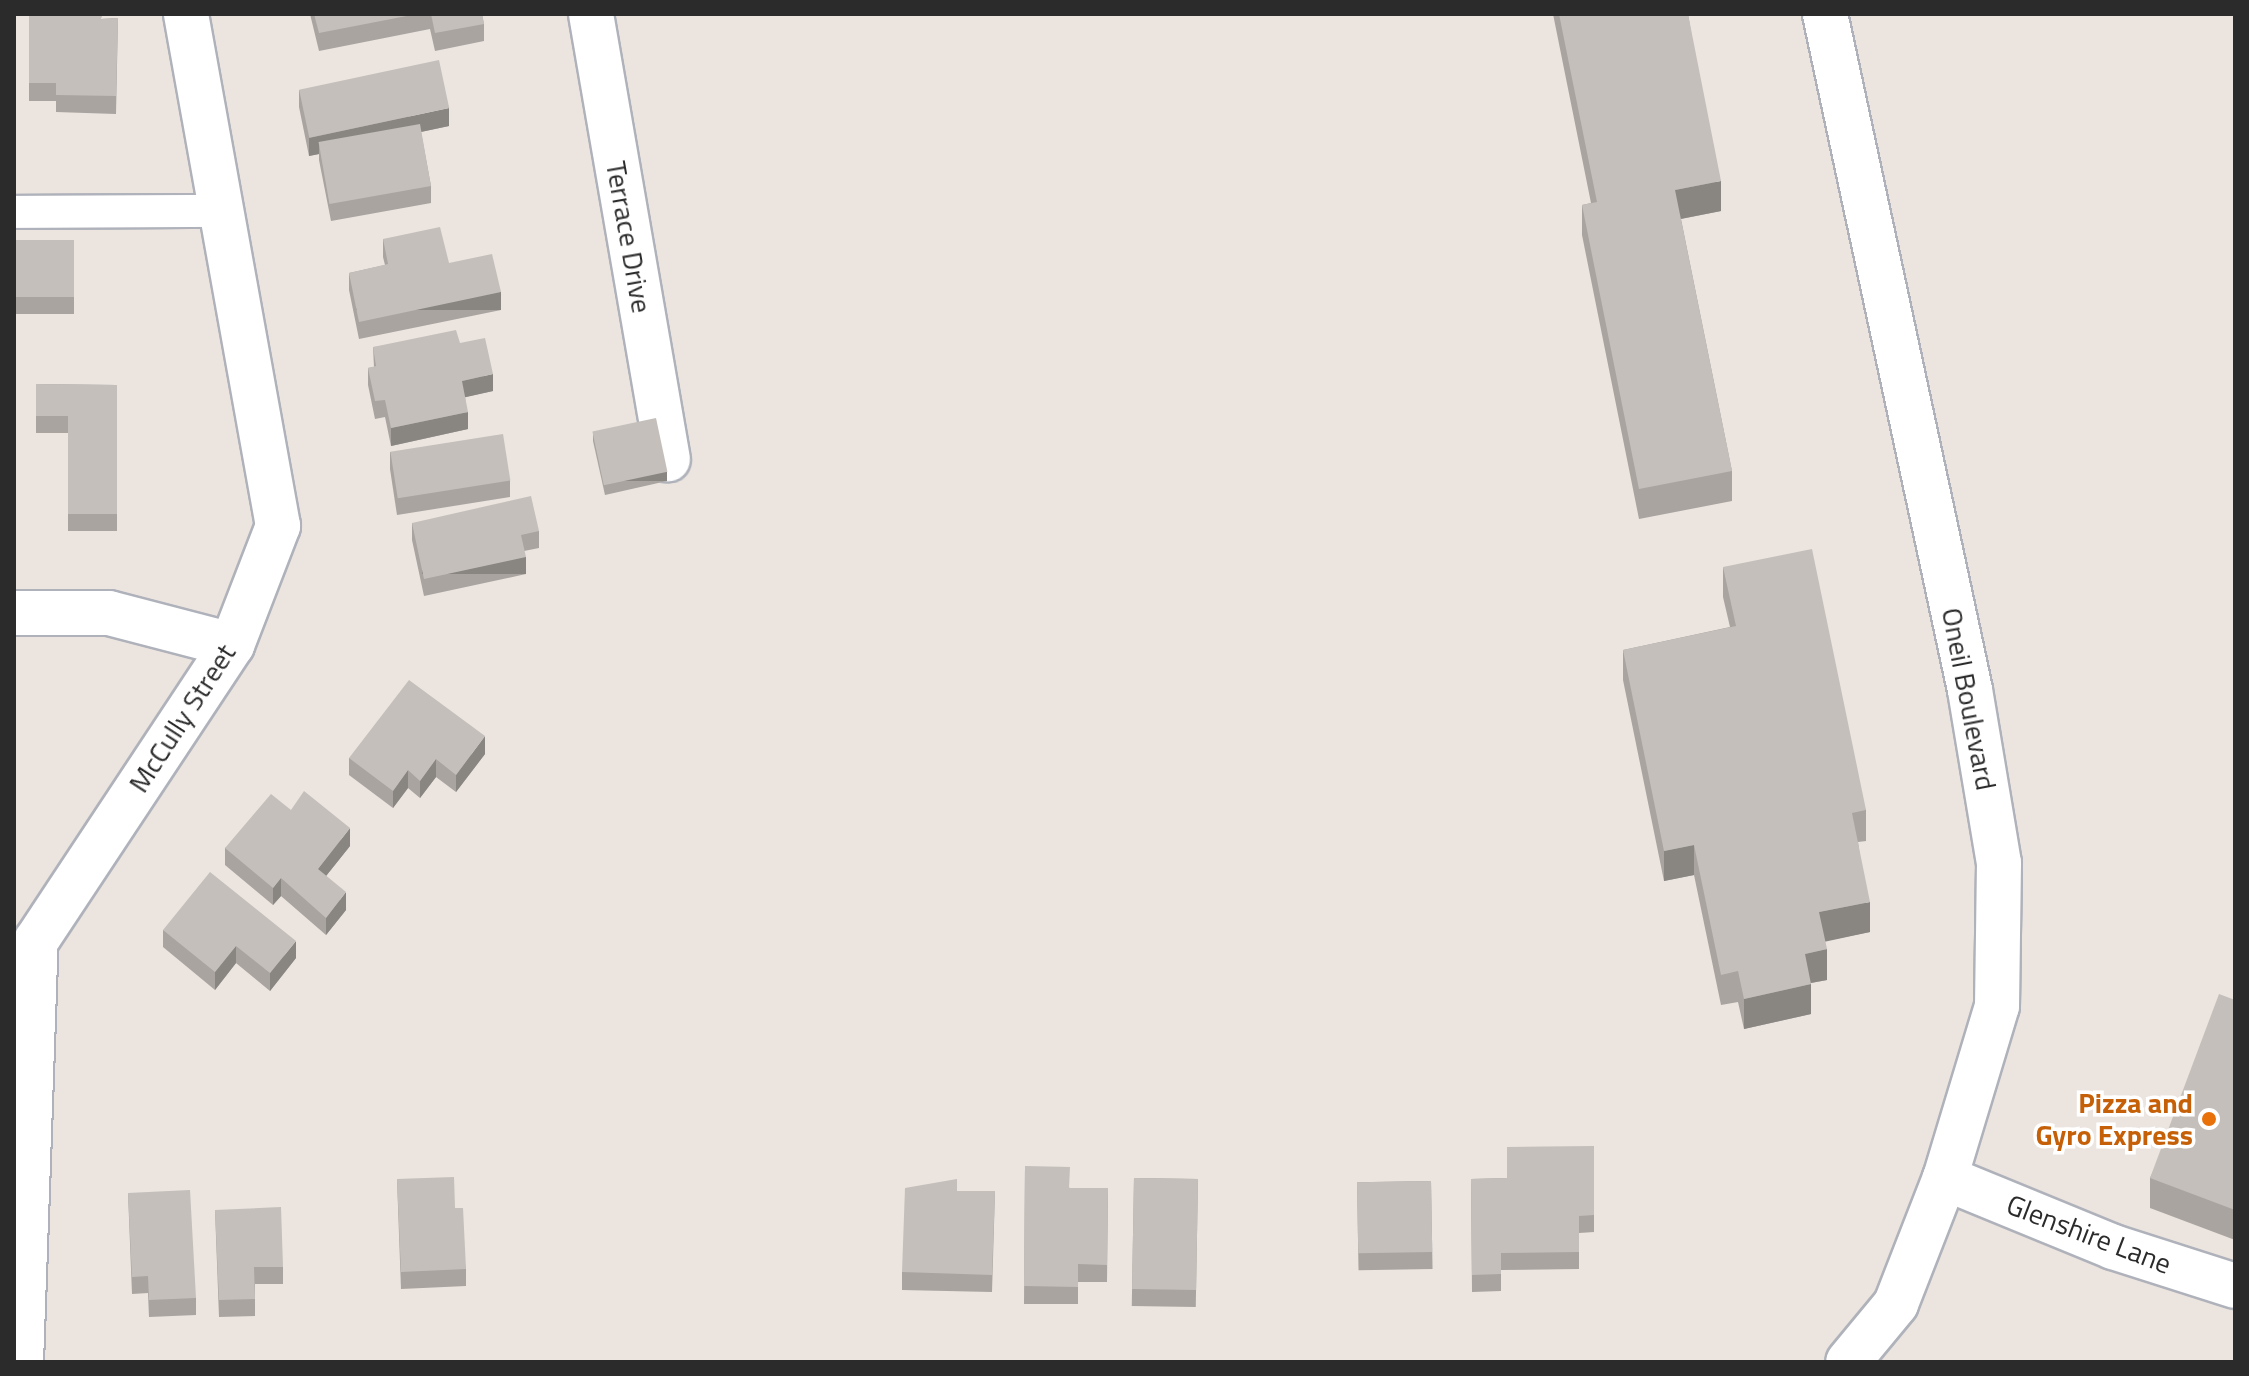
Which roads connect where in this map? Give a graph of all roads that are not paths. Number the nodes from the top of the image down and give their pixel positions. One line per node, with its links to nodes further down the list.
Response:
1 (186, 14): 4 (street, McCully Street)
2 (591, 14): 6 (street, Terrace Drive)
3 (1825, 14): 9 (street, Oneil Boulevard)
4 (222, 211): 5 (lane); 8 (street, McCully Street)
5 (14, 212)
6 (668, 459)
7 (14, 613): 8 (street)
8 (232, 645): 11 (street, McCully Street)
9 (1945, 1178): 10 (street, Glenshire Lane); 12 (street, Oneil Boulevard)
10 (2235, 1286)
11 (21, 1362)
12 (1848, 1362)

